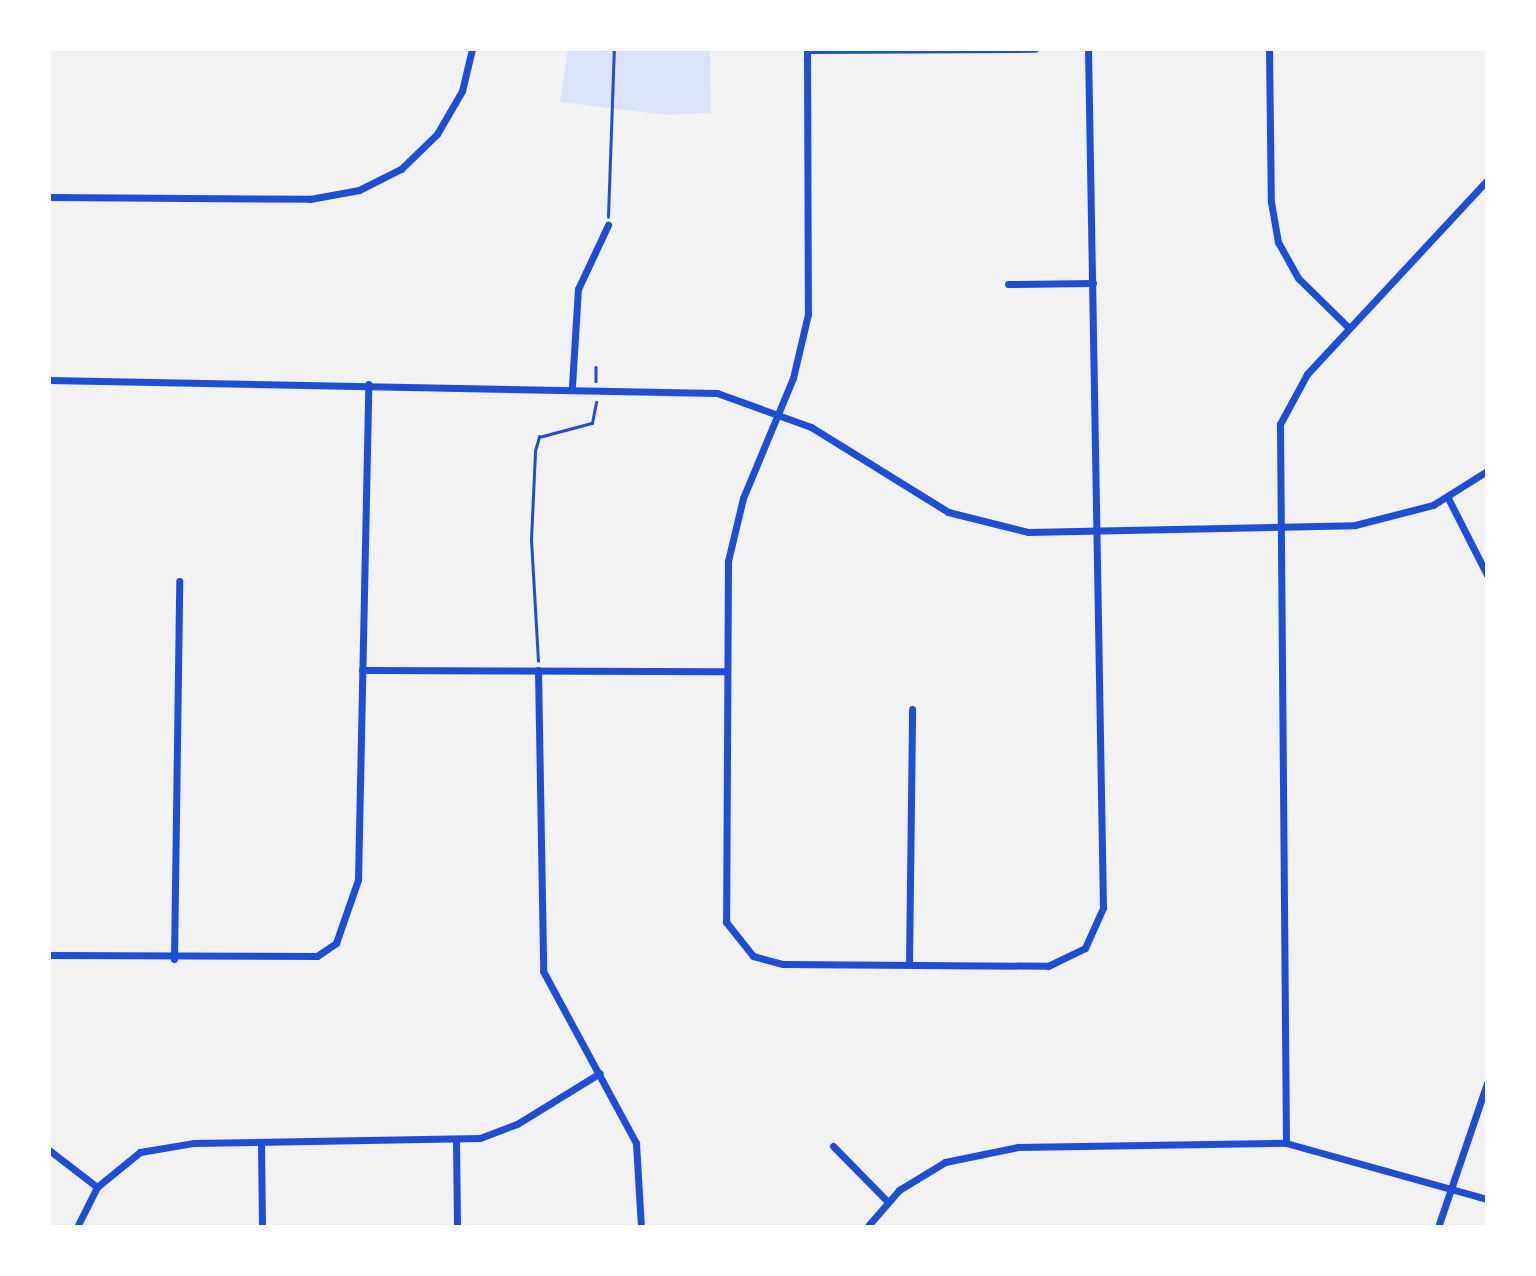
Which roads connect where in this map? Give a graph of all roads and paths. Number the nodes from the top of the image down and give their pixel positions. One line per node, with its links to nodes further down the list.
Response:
1 (472, 49): 8 (street)
2 (614, 49): 9 (path)
3 (1035, 49): 6 (street)
4 (1088, 49): 10 (street)
5 (1269, 49): 12 (street)
6 (807, 50): 18 (street)
7 (1487, 180): 12 (street)
8 (49, 197)
9 (608, 225): 16 (street)
10 (1093, 283): 11 (street); 22 (street)
11 (1008, 284)
12 (1349, 328): 21 (street)
13 (596, 367): 17 (path)
14 (49, 380): 15 (street)
15 (368, 384): 16 (street); 25 (street)
16 (572, 386): 17 (street)
17 (596, 386): 18 (street); 26 (path)
18 (779, 412): 22 (street); 27 (street)
19 (1487, 471): 20 (street)
20 (1448, 498): 21 (street); 23 (street)
21 (1276, 528): 22 (street); 36 (street)
22 (1097, 531): 31 (street)
23 (1487, 575)
24 (179, 581): 30 (street)
25 (362, 670): 26 (street); 30 (street)
26 (538, 670): 27 (street); 32 (street)
27 (725, 671): 31 (street)
28 (912, 709): 31 (street)
29 (49, 955): 30 (street)
30 (174, 959)
31 (909, 965)
32 (600, 1073): 34 (street); 46 (street)
33 (1487, 1083): 40 (street)
34 (456, 1142): 35 (street); 45 (street)
35 (261, 1143): 39 (street); 44 (street)
36 (1286, 1143): 40 (street); 42 (street)
37 (832, 1146): 42 (street)
38 (49, 1150): 39 (street)
39 (97, 1187): 43 (street)
40 (1450, 1191): 41 (street); 48 (street)
41 (1487, 1199)
42 (888, 1202): 47 (street)
43 (77, 1227)
44 (262, 1227)
45 (457, 1227)
46 (641, 1227)
47 (867, 1227)
48 (1438, 1227)

